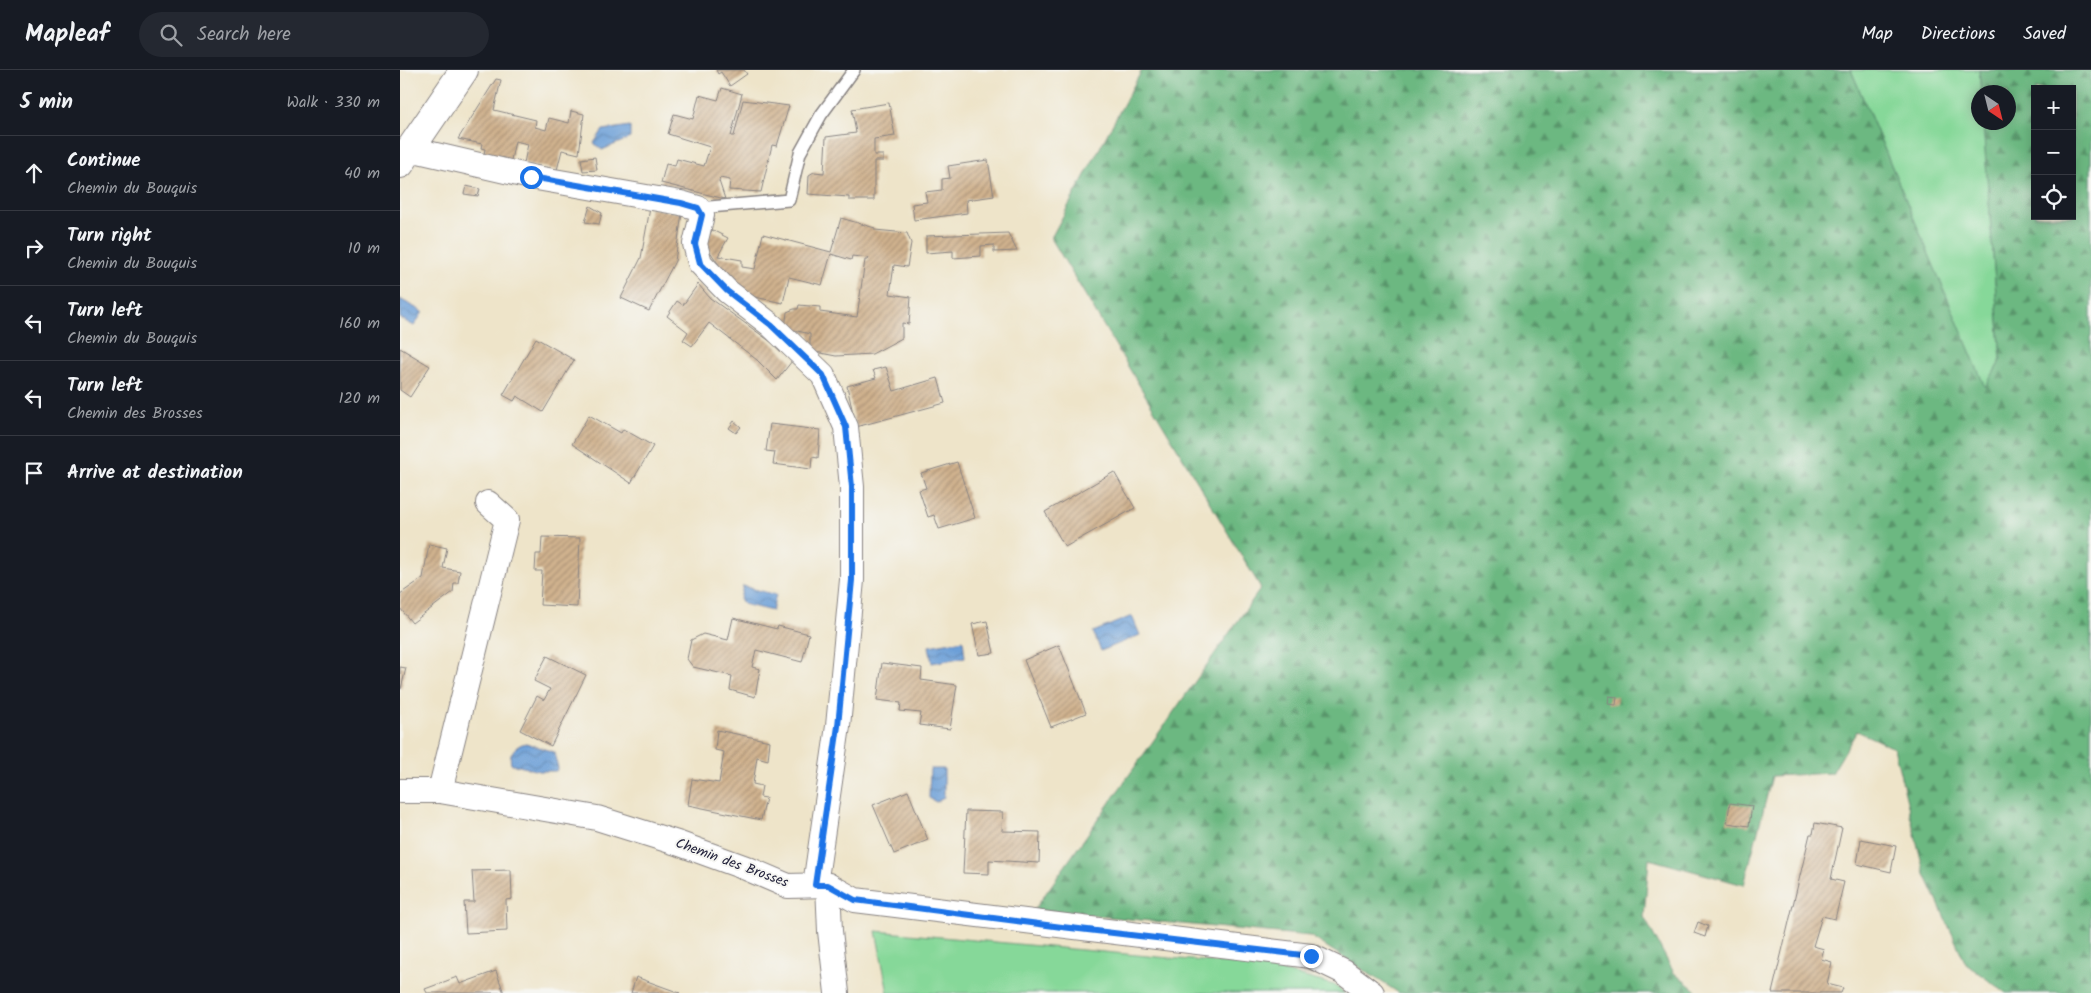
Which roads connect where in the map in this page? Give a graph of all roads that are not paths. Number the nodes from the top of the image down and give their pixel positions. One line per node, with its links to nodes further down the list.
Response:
1 (464, 70): 3 (street)
2 (854, 70): 4 (lane)
3 (405, 156): 4 (street)
4 (698, 208): 8 (street)
5 (488, 503): 7 (street)
6 (400, 791): 7 (street, Chemin des Brosses)
7 (440, 791): 8 (street, Chemin des Brosses)
8 (822, 885): 9 (street); 10 (street)
9 (836, 993)
10 (1372, 993)

